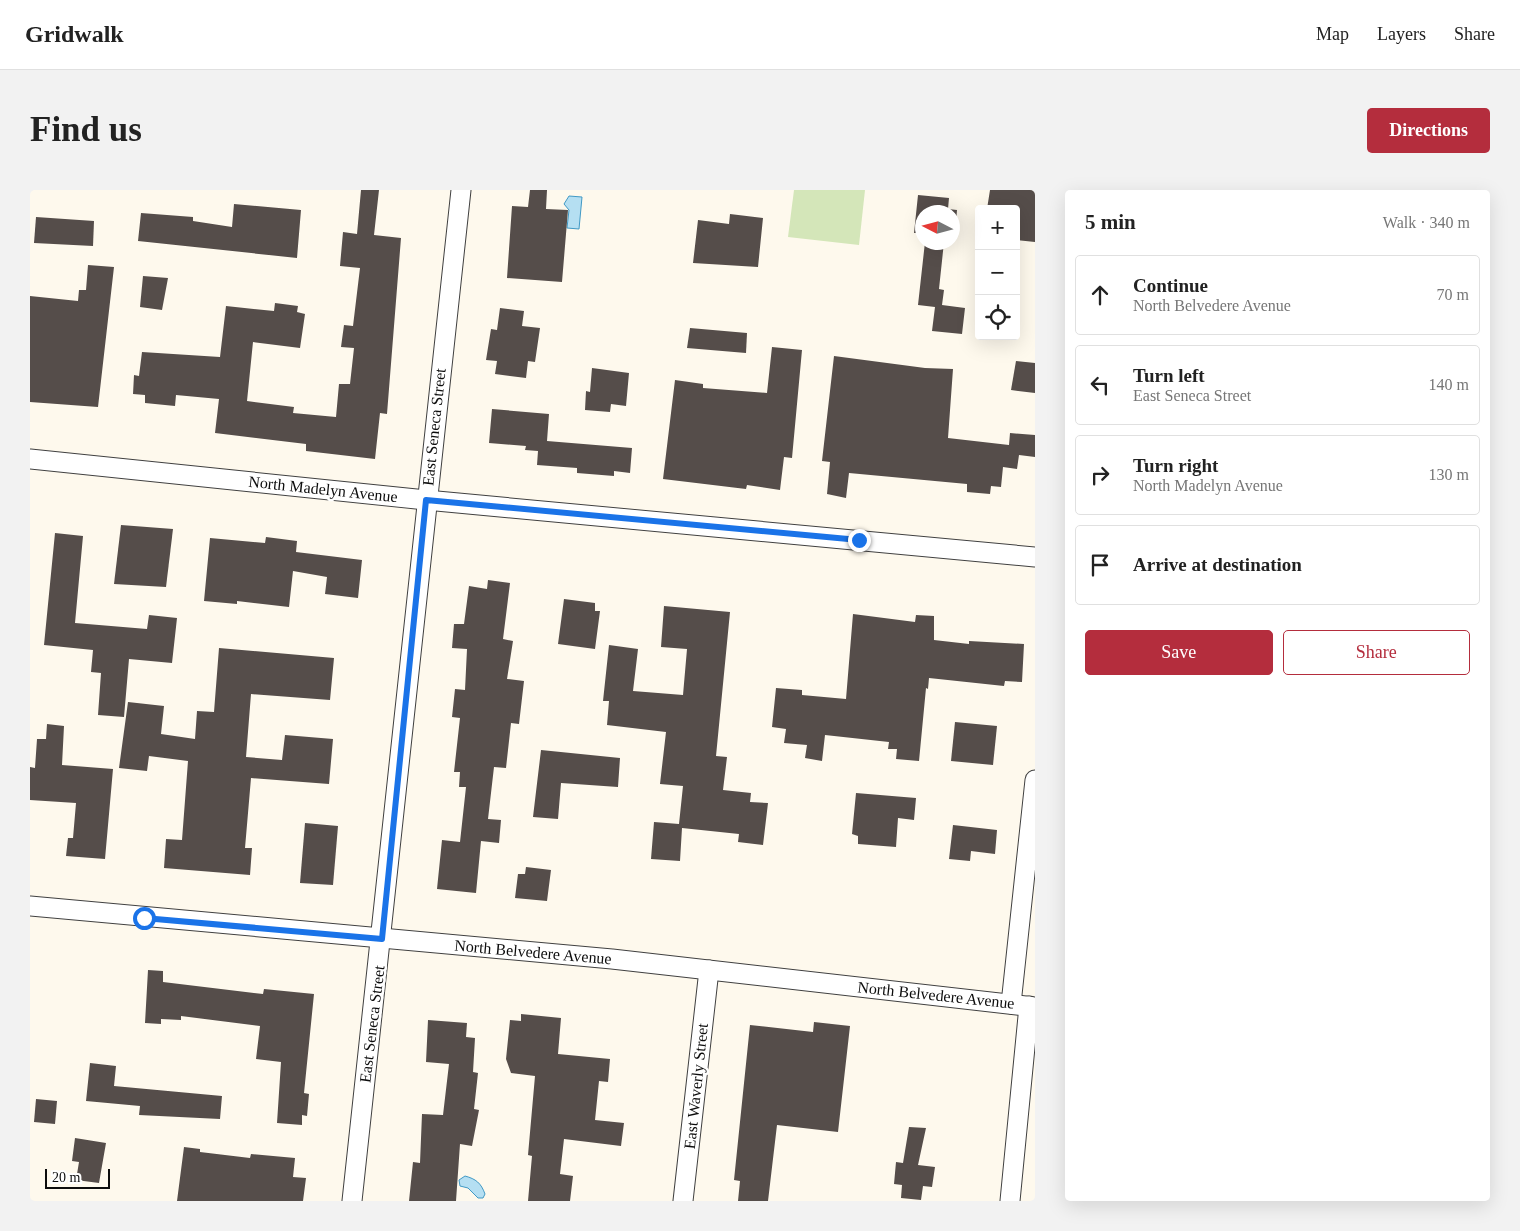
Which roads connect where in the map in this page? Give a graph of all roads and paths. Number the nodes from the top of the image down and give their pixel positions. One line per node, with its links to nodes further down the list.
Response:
1 (461, 190): 3 (street, East Seneca Street)
2 (30, 459): 3 (street, North Madelyn Avenue)
3 (426, 500): 4 (street, North Madelyn Avenue); 7 (street, East Seneca Street)
4 (1035, 556)
5 (1035, 780): 9 (street)
6 (30, 906): 7 (street, North Belvedere Avenue)
7 (382, 939): 8 (street, North Belvedere Avenue); 11 (street, East Seneca Street)
8 (708, 970): 9 (street, North Belvedere Avenue); 12 (street, East Waverly Street)
9 (1011, 1004): 10 (street, North Belvedere Avenue)
10 (1032, 1006): 13 (street)
11 (352, 1201)
12 (683, 1201)
13 (1010, 1201)

